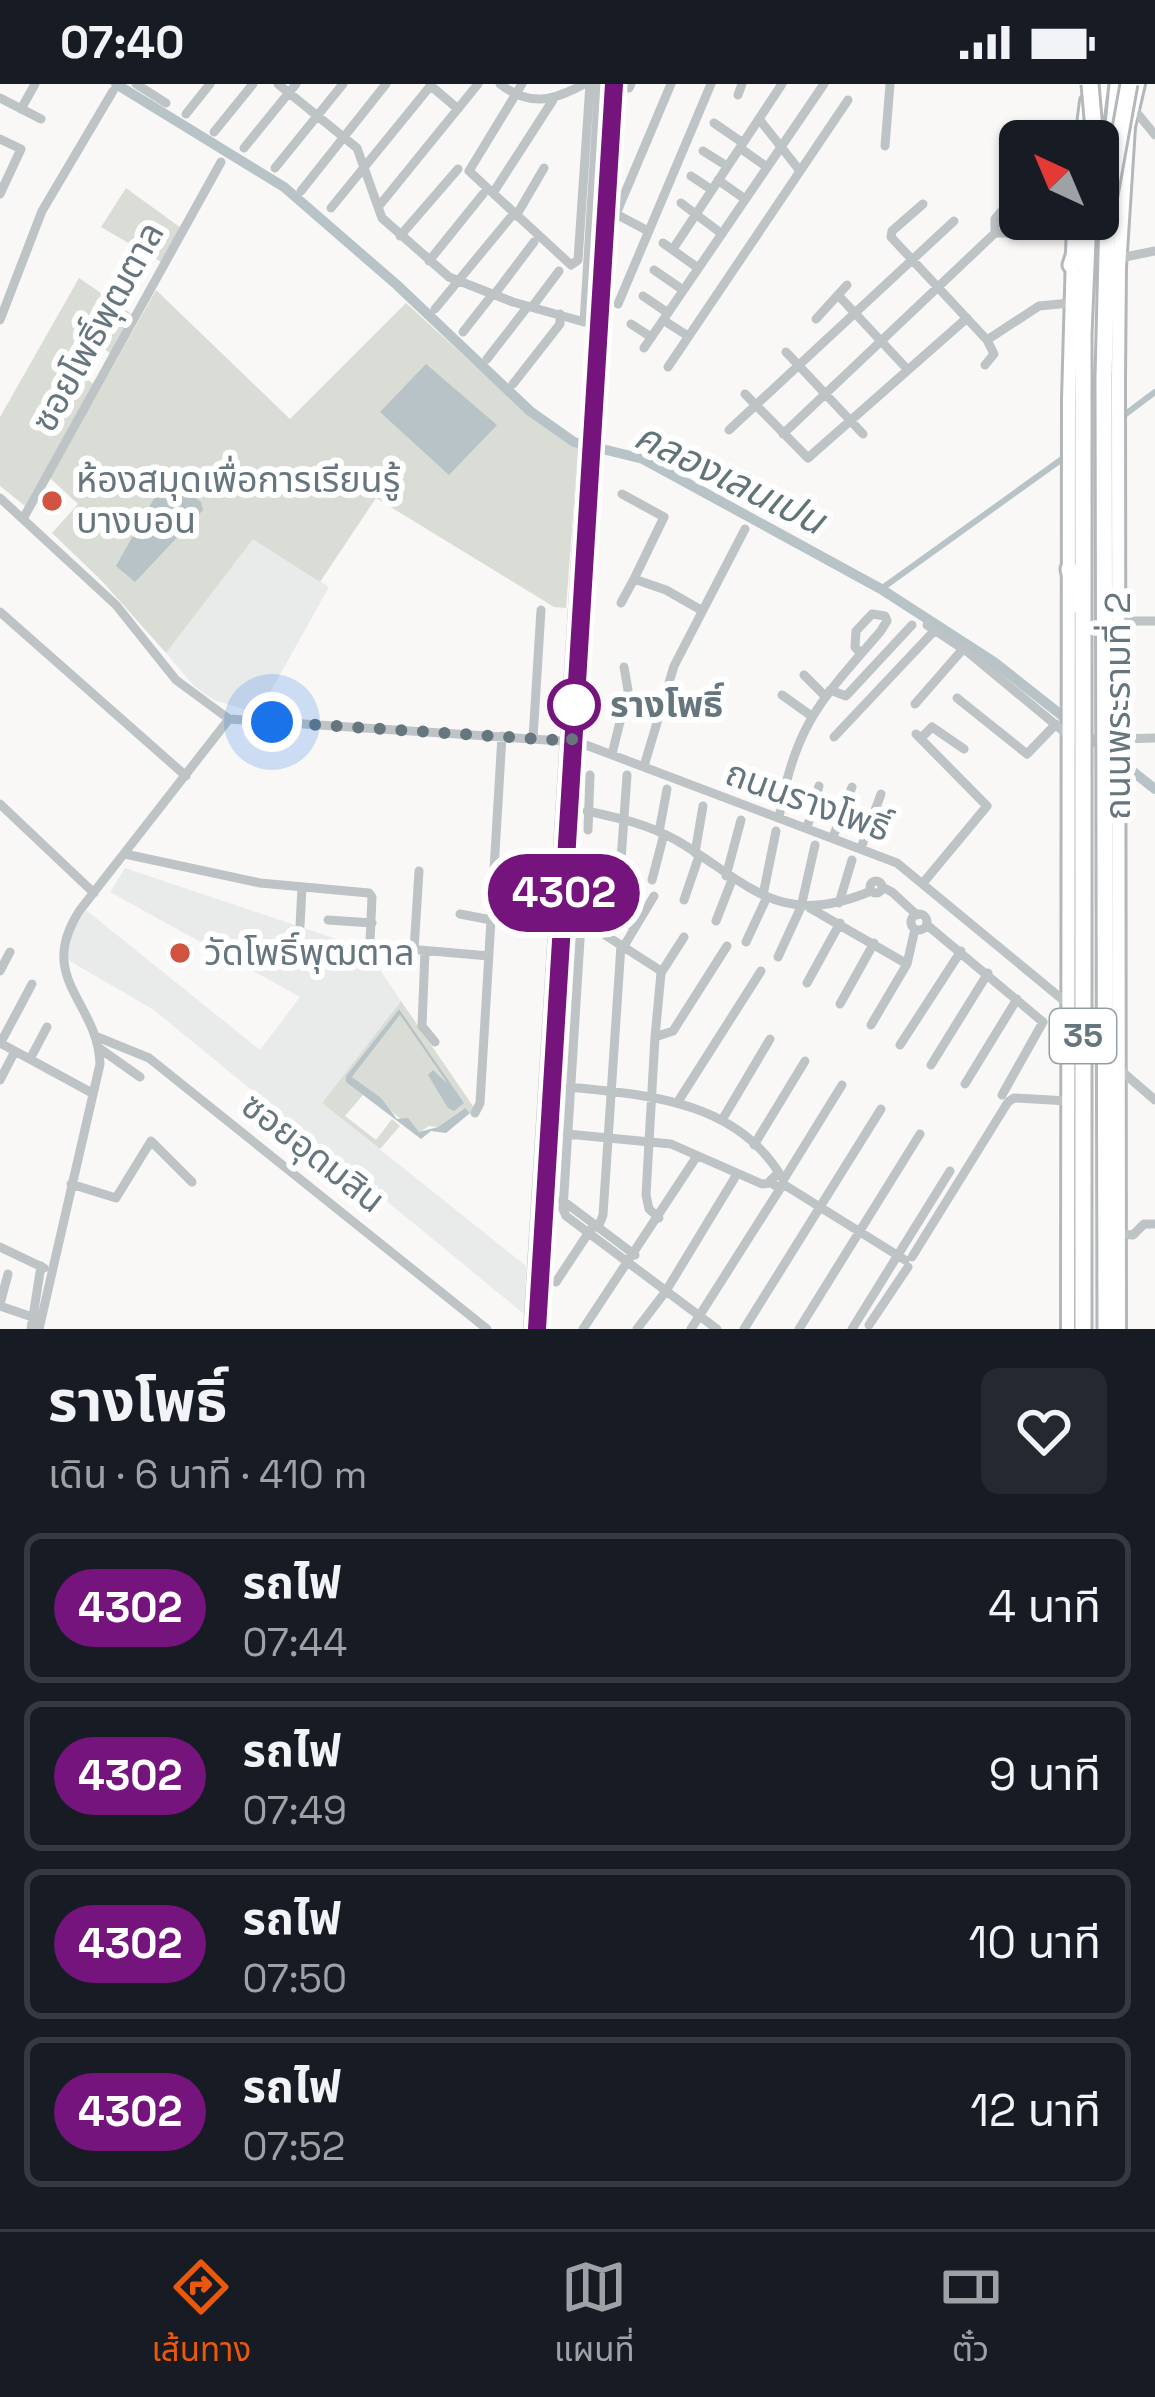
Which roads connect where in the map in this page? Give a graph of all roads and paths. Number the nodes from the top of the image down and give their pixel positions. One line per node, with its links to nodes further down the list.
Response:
1 (35, 84): 31 (street)
2 (136, 84): 22 (street)
3 (210, 84): 33 (street)
4 (253, 84): 42 (street)
5 (278, 84): 23 (street)
6 (343, 84): 34 (street)
7 (386, 84): 44 (street)
8 (431, 84): 32 (street); 52 (street)
9 (478, 84): 32 (street)
10 (500, 84): 25 (street)
11 (522, 84): 25 (street)
12 (591, 84): 27 (street); 73 (street); 109 (street)
13 (671, 84): 76 (street)
14 (711, 84): 76 (street)
15 (782, 84): 35 (street)
16 (824, 84): 47 (street)
17 (890, 84): 48 (street)
18 (1089, 84): 37 (main road); 38 (highway, bridge)
19 (1100, 84): 39 (highway)
20 (1118, 84): 133 (highway, ถนนพระรามที่ 2 / 35)
21 (1133, 84): 30 (main road); 41 (main road, ถนนพระรามที่ 2 / 35); 313 (highway, bridge)
22 (151, 88): 29 (street)
23 (292, 88): 34 (street); 49 (street)
24 (113, 92): 115 (street)
25 (514, 95): 27 (street); 64 (street)
26 (0, 98): 31 (street)
27 (553, 100): 64 (street)
28 (848, 100): 58 (street)
29 (166, 103)
30 (1133, 108): 41 (main road); 43 (street)
31 (21, 109): 36 (street)
32 (458, 109): 69 (street)
33 (186, 114)
34 (318, 115): 44 (street); 55 (street)
35 (759, 118): 46 (street); 47 (street)
36 (41, 119)
37 (1085, 120)
38 (1092, 120)
39 (1096, 120)
40 (714, 123): 46 (street)
41 (1127, 131): 89 (main road, ถนนพระรามที่ 2 / 35)
42 (214, 132)
43 (1155, 135)
44 (344, 137): 52 (street); 63 (street)
45 (0, 139): 61 (street)
46 (741, 145): 53 (street); 54 (street)
47 (781, 146): 54 (street); 58 (street)
48 (885, 146)
49 (244, 148)
50 (703, 151): 53 (street)
51 (220, 162): 143 (street, ซอยโพธิ์พุฒตาล)
52 (366, 166): 69 (street); 70 (street)
53 (727, 166): 60 (street)
54 (766, 167): 62 (street)
55 (275, 168)
56 (544, 168): 73 (street)
57 (458, 169): 80 (street)
58 (800, 171): 67 (street)
59 (692, 176): 60 (street)
60 (715, 185): 65 (street); 71 (street)
61 (1, 188)
62 (753, 188): 65 (street); 67 (street)
63 (301, 190)
64 (488, 193): 73 (street); 90 (street)
65 (746, 199): 75 (street)
66 (681, 203): 71 (street)
67 (777, 204): 81 (street)
68 (922, 205): 91 (street)
69 (379, 206): 80 (street)
70 (331, 208)
71 (696, 213): 79 (street); 93 (street)
72 (999, 214): 77 (street)
73 (513, 217): 97 (street)
74 (954, 220): 91 (street)
75 (731, 221): 79 (street); 81 (street)
76 (648, 231): 105 (street)
77 (995, 233): 78 (street); 99 (street)
78 (999, 233)
79 (722, 234): 88 (street)
80 (400, 236): 90 (street)
81 (756, 237): 96 (street)
82 (1072, 240): 92 (main road, ถนนพระรามที่ 2 / 35)
83 (1081, 240): 92 (highway)
84 (1088, 240): 139 (highway, ถนนพระรามที่ 2 / 35)
85 (1089, 240): 312 (highway)
86 (534, 242): 101 (street)
87 (1155, 251): 89 (street)
88 (709, 254): 93 (street); 96 (street)
89 (1120, 258): 133 (main road, ถนนพระรามที่ 2 / 35)
90 (428, 261): 97 (street)
91 (913, 261): 99 (street); 110 (street)
92 (1071, 265): 104 (main road, ถนนพระรามที่ 2 / 35)
93 (698, 268): 100 (street)
94 (654, 270): 100 (street)
95 (560, 271): 107 (street)
96 (733, 271): 106 (street)
97 (457, 281): 101 (street); 108 (street)
98 (847, 285): 102 (street)
99 (938, 288): 113 (street); 121 (street)
100 (684, 289): 106 (street); 112 (street)
101 (493, 295): 107 (street); 117 (street)
102 (838, 295): 110 (street); 114 (street)
103 (644, 296): 112 (street)
104 (1070, 302): 120 (street); 139 (main road, ถนนพระรามที่ 2 / 35)
105 (618, 304)
106 (710, 304): 118 (street)
107 (530, 306): 111 (street); 124 (street)
108 (435, 309)
109 (585, 309): 111 (street); 111 (street)
110 (856, 313): 121 (street); 126 (street)
111 (561, 314): 129 (street)
112 (665, 316): 118 (street); 119 (street)
113 (967, 318): 120 (street); 128 (street)
114 (816, 319)
115 (0, 320)
116 (631, 323): 119 (street)
117 (463, 332)
118 (688, 336): 127 (street)
119 (651, 337): 122 (street)
120 (987, 340): 125 (street)
121 (882, 341): 128 (street); 130 (street)
122 (644, 348)
123 (786, 352): 126 (street)
124 (487, 359)
125 (985, 364)
126 (800, 365): 130 (street); 132 (street)
127 (668, 368)
128 (908, 370): 134 (street)
129 (513, 384)
130 (826, 393): 134 (street); 136 (street)
131 (745, 394): 132 (street)
132 (756, 405): 135 (street); 136 (street)
133 (1111, 413): 138 (highway, ถนนพระรามที่ 2 / 35)
134 (851, 421): 136 (street); 137 (street)
135 (729, 430)
136 (783, 434)
137 (863, 434)
138 (1111, 438): 140 (main road, ถนนพระรามที่ 2 / 35); 145 (highway, ถนนพระรามที่ 2 / 35)
139 (1079, 445): 146 (main road, ถนนพระรามที่ 2 / 35); 162 (highway, ถนนพระรามที่ 2 / 35)
140 (1118, 487): 145 (highway); 152 (main road, ถนนพระรามที่ 2 / 35)
141 (622, 494): 147 (street)
142 (0, 498): 143 (street)
143 (24, 517): 166 (street)
144 (745, 529): 150 (street)
145 (1105, 533): 152 (highway, ถนนพระรามที่ 2 / 35)
146 (1069, 568): 162 (highway); 167 (main road, ถนนพระรามที่ 2 / 35)
147 (634, 579): 148 (street); 150 (street)
148 (621, 603)
149 (541, 610): 170 (street)
150 (701, 610): 175 (street)
151 (0, 612): 178 (street)
152 (1111, 614): 153 (street); 156 (highway); 174 (highway, ถนนพระรามที่ 2 / 35)
153 (1155, 620)
154 (913, 626): 160 (street)
155 (963, 649): 164 (street); 167 (street); 169 (street)
156 (1117, 651): 174 (main road, ถนนพระรามที่ 2 / 35)
157 (861, 654): 160 (street)
158 (624, 667): 173 (street)
159 (804, 675): 160 (street)
160 (828, 693): 165 (street)
161 (782, 695): 165 (street)
162 (1083, 697): 167 (highway, ถนนพระรามที่ 2 / 35)
163 (957, 698): 167 (street)
164 (915, 704)
165 (811, 715): 186 (street)
166 (229, 719): 168 (street, ถนนรางโพธิ์); 178 (street)
167 (1071, 730): 244 (main road, ถนนพระรามที่ 2 / 35); 312 (highway, ถนนพระรามที่ 2 / 35)
168 (502, 736): 170 (street, ถนนรางโพธิ์); 217 (street)
169 (834, 736)
170 (533, 738): 173 (street, ถนนรางโพธิ์)
171 (1155, 738): 174 (street)
172 (964, 749): 204 (street)
173 (612, 754): 175 (street, ถนนรางโพธิ์)
174 (1114, 756): 257 (main road, ถนนพระรามที่ 2 / 35); 313 (highway, ถนนพระรามที่ 2 / 35)
175 (644, 766): 186 (street, ถนนรางโพธิ์)
176 (590, 775): 185 (street)
177 (627, 775): 187 (street)
178 (186, 776): 196 (street)
179 (819, 786): 189 (street)
180 (852, 787): 193 (street)
181 (667, 789): 192 (street)
182 (881, 794): 195 (street)
183 (0, 804): 207 (street)
184 (703, 806): 197 (street)
185 (587, 812): 187 (street); 190 (street)
186 (779, 818): 189 (street, ถนนรางโพธิ์)
187 (624, 819): 192 (street); 199 (street)
188 (741, 820): 202 (street)
189 (807, 828): 193 (street, ถนนรางโพธิ์)
190 (587, 830)
191 (776, 831): 209 (street)
192 (662, 833): 197 (street); 203 (street)
193 (833, 838): 195 (street, ถนนรางโพธิ์)
194 (815, 845): 212 (street)
195 (861, 848): 198 (street, ถนนรางโพธิ์)
196 (125, 854): 206 (street); 207 (street)
197 (697, 855): 202 (street); 210 (street)
198 (884, 856): 204 (street, ถนนรางโพธิ์); 205 (street)
199 (621, 860)
200 (852, 860): 211 (street)
201 (419, 871): 230 (street)
202 (729, 878): 209 (street); 218 (street)
203 (652, 880)
204 (922, 883): 244 (street, ถนนรางโพธิ์)
205 (876, 886): 211 (street); 215 (street)
206 (302, 887): 219 (street); 222 (street)
207 (94, 893): 249 (street)
208 (655, 896): 223 (street)
209 (765, 896): 212 (street); 226 (street)
210 (683, 900)
211 (839, 903): 212 (street)
212 (806, 907): 220 (street); 234 (street)
213 (460, 914): 217 (street)
214 (610, 914): 223 (street)
215 (917, 915): 221 (street); 224 (street)
216 (328, 920): 219 (street)
217 (490, 920): 233 (street)
218 (716, 921)
219 (371, 923): 230 (street)
220 (840, 923): 227 (street); 240 (street)
221 (927, 925): 224 (street); 231 (street)
222 (300, 926)
223 (635, 928): 228 (street)
224 (915, 929): 235 (street)
225 (684, 937): 237 (street)
226 (746, 942)
227 (874, 943): 235 (street); 243 (street)
228 (622, 945): 237 (street); 262 (street); 264 (street)
229 (728, 946): 247 (street)
230 (419, 951): 233 (street); 250 (street)
231 (961, 951): 239 (street); 252 (street)
232 (10, 952): 236 (street)
233 (489, 956): 273 (street)
234 (778, 957)
235 (907, 964): 245 (street)
236 (0, 970)
237 (662, 971): 247 (street)
238 (761, 971): 269 (street)
239 (988, 973): 242 (street); 256 (street)
240 (807, 983)
241 (32, 984): 251 (street)
242 (1017, 999): 261 (street); 267 (street)
243 (839, 1004)
244 (1068, 1004): 271 (main road, ถนนพระรามที่ 2 / 35)
245 (871, 1024)
246 (47, 1027): 254 (street)
247 (655, 1037): 266 (street)
248 (770, 1040): 274 (street)
249 (97, 1042): 258 (street); 265 (street); 303 (street, ซอยอุดมสิน)
250 (435, 1042)
251 (0, 1044): 253 (street)
252 (900, 1045)
253 (15, 1052): 254 (street); 259 (street)
254 (30, 1059): 265 (street)
255 (805, 1061): 279 (street)
256 (932, 1065)
257 (1119, 1069): 263 (street); 268 (main road, ถนนพระรามที่ 2 / 35)
258 (140, 1077)
259 (0, 1079)
260 (842, 1084): 284 (street)
261 (965, 1084)
262 (570, 1087): 264 (street); 276 (street)
263 (1141, 1088): 268 (street); 270 (street)
264 (610, 1091): 266 (street); 277 (street)
265 (92, 1093): 285 (street)
266 (653, 1095): 269 (street); 278 (street)
267 (1002, 1095)
268 (1119, 1098): 291 (main road, ถนนพระรามที่ 2 / 35)
269 (679, 1100): 274 (street)
270 (1155, 1100)
271 (1068, 1101): 294 (street); 311 (main road, ถนนพระรามที่ 2 / 35)
272 (881, 1109): 286 (street)
273 (475, 1113)
274 (722, 1120): 279 (street)
275 (920, 1134): 290 (street)
276 (567, 1135): 277 (street); 289 (street)
277 (606, 1138): 278 (street); 289 (street)
278 (649, 1140): 280 (street); 287 (street)
279 (754, 1145): 284 (street)
280 (697, 1156): 282 (street); 287 (street)
281 (950, 1171): 294 (street)
282 (737, 1174): 284 (street); 298 (street)
283 (192, 1182): 285 (street)
284 (779, 1182): 286 (street); 300 (street)
285 (71, 1184): 295 (street)
286 (821, 1207): 290 (street); 308 (street)
287 (659, 1218): 293 (street)
288 (1155, 1224): 291 (street)
289 (593, 1228): 293 (street); 297 (street)
290 (859, 1231): 294 (street); 309 (street)
291 (1118, 1234): 314 (main road, ถนนพระรามที่ 2 / 35)
292 (0, 1247): 295 (street)
293 (632, 1259): 298 (street); 304 (street)
294 (905, 1259): 302 (street); 310 (street)
295 (47, 1269): 301 (street)
296 (8, 1274): 299 (street)
297 (556, 1282)
298 (666, 1291): 300 (street); 305 (street)
299 (0, 1305): 301 (street)
300 (700, 1316): 306 (street); 307 (street)
301 (36, 1324)
302 (869, 1325)
303 (487, 1329)
304 (583, 1329)
305 (638, 1329)
306 (691, 1329)
307 (717, 1329)
308 (744, 1329)
309 (799, 1329)
310 (852, 1329)
311 (1068, 1329)
312 (1088, 1329)
313 (1105, 1329)
314 (1119, 1329)

